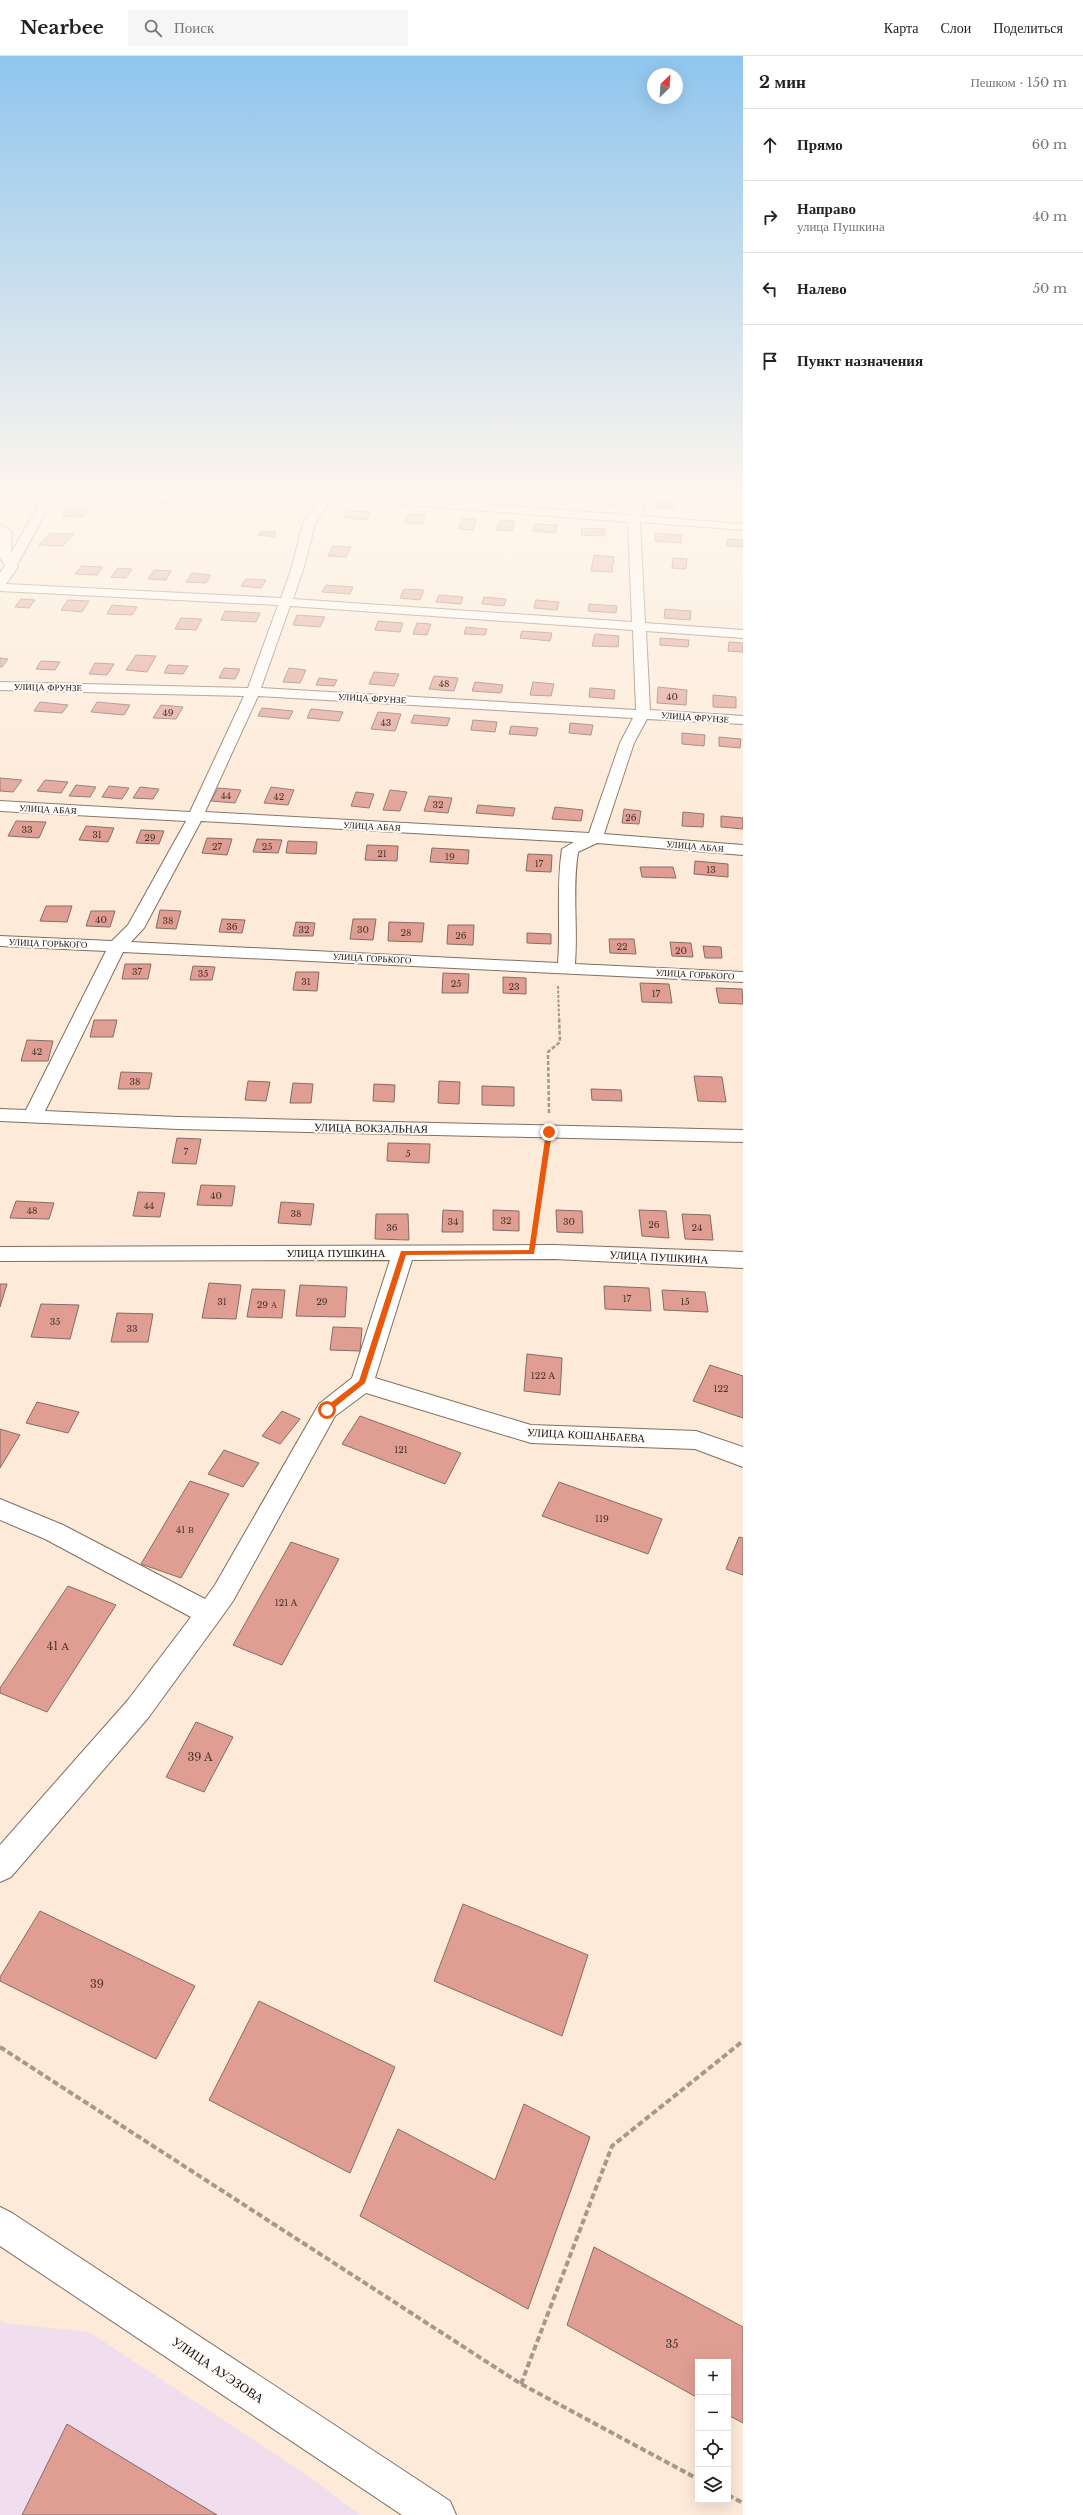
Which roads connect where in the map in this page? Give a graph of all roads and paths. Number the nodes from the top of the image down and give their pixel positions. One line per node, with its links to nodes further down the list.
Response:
1 (283, 609): 7 (street)
2 (377, 609): 4 (street)
3 (640, 609): 4 (street)
4 (641, 628): 5 (street); 8 (street)
5 (743, 634)
6 (0, 686): 7 (street, УЛИЦА ФРУНЗЕ)
7 (253, 692): 8 (street, УЛИЦА ФРУНЗЕ); 11 (street)
8 (643, 713): 9 (street, УЛИЦА ФРУНЗЕ); 12 (street)
9 (743, 720)
10 (0, 806): 11 (street, УЛИЦА АБАЯ)
11 (196, 816): 12 (street, УЛИЦА АБАЯ); 15 (street)
12 (595, 838): 13 (street, УЛИЦА АБАЯ); 16 (street)
13 (743, 850)
14 (0, 941): 15 (street, УЛИЦА ГОРЬКОГО)
15 (117, 946): 16 (street, УЛИЦА ГОРЬКОГО); 19 (street)
16 (562, 967): 17 (street, УЛИЦА ГОРЬКОГО); 20 (path)
17 (743, 976)
18 (0, 1115): 19 (street, УЛИЦА ВОКЗАЛЬНАЯ)
19 (32, 1117): 20 (street, УЛИЦА ВОКЗАЛЬНАЯ)
20 (549, 1132): 21 (street, УЛИЦА ВОКЗАЛЬНАЯ); 22 (path)
21 (743, 1136)
22 (532, 1252): 23 (street, УЛИЦА ПУШКИНА); 25 (street, УЛИЦА ПУШКИНА)
23 (403, 1253): 24 (street, УЛИЦА ПУШКИНА); 26 (street)
24 (0, 1254)
25 (743, 1260)
26 (362, 1383): 27 (street, УЛИЦА КОШАНБАЕВА); 29 (street)
27 (743, 1457)
28 (0, 1509): 29 (street)
29 (209, 1614): 30 (street)
30 (0, 1867)
31 (743, 2041): 34 (path)
32 (0, 2047): 34 (path)
33 (0, 2225): 38 (street, УЛИЦА АУЭЗОВА)
34 (521, 2384): 35 (path)
35 (695, 2477)
36 (731, 2497): 37 (path)
37 (743, 2503)
38 (436, 2515)

